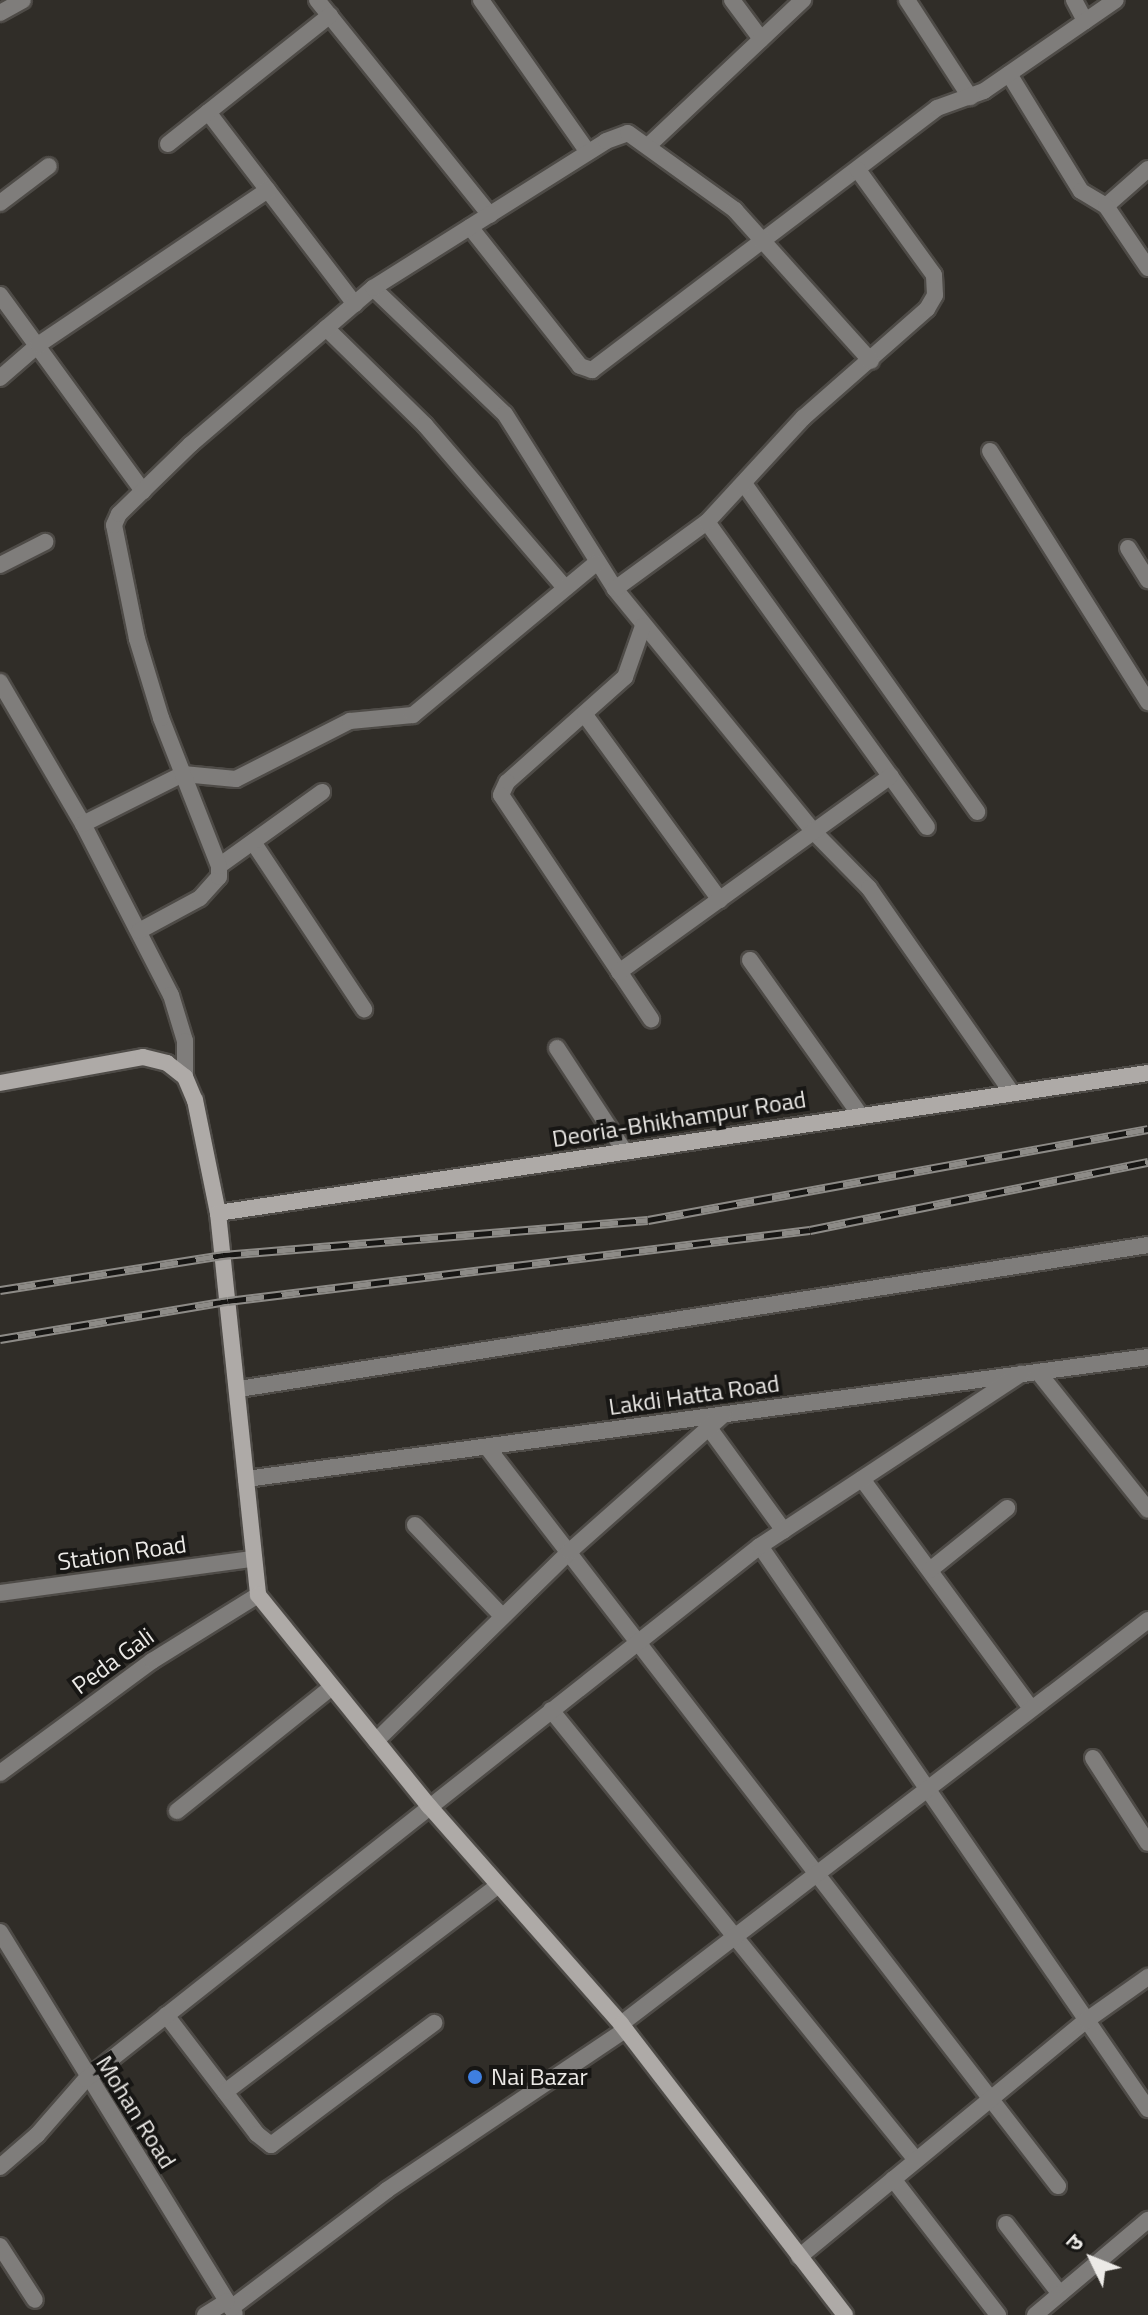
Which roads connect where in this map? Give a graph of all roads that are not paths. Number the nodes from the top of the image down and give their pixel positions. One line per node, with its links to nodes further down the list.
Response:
1 (23, 0): 9 (street)
2 (317, 0): 10 (street)
3 (481, 0): 18 (street)
4 (732, 0): 12 (street)
5 (803, 0): 12 (street)
6 (907, 0): 14 (street)
7 (1074, 0): 11 (street)
8 (1116, 0): 11 (street)
9 (0, 13)
10 (330, 15): 15 (street); 25 (street)
11 (1085, 21): 13 (street)
12 (761, 39): 17 (street)
13 (1009, 74): 14 (street); 24 (street)
14 (970, 97): 21 (street)
15 (208, 112): 16 (street); 22 (street)
16 (168, 144)
17 (649, 145): 18 (street); 27 (street)
18 (588, 152): 25 (street)
19 (49, 166): 23 (street)
20 (1148, 169): 24 (street)
21 (858, 170): 27 (street); 34 (street)
22 (268, 190): 31 (street); 33 (street)
23 (0, 203)
24 (1106, 206): 28 (street)
25 (490, 215): 26 (street)
26 (470, 227): 27 (street); 29 (street)
27 (767, 243): 34 (street)
28 (1148, 268)
29 (373, 288): 31 (street); 42 (street)
30 (0, 295): 33 (street)
31 (355, 304): 32 (street)
32 (326, 328): 38 (street); 45 (street)
33 (38, 345): 35 (street); 38 (street)
34 (871, 361): 37 (street)
35 (0, 378)
36 (990, 451): 49 (street)
37 (745, 485): 39 (street); 54 (street)
38 (143, 491): 51 (street)
39 (707, 522): 46 (street); 52 (street)
40 (45, 542): 43 (street)
41 (1128, 548): 44 (street)
42 (596, 563): 45 (street); 46 (street)
43 (0, 565)
44 (1148, 580)
45 (565, 588): 51 (street)
46 (615, 589): 47 (street)
47 (643, 626): 50 (street); 57 (street)
48 (0, 682): 55 (street)
49 (1148, 702)
50 (585, 715): 60 (street); 63 (street)
51 (183, 774): 55 (street); 59 (street)
52 (891, 776): 56 (street); 57 (street)
53 (322, 792): 58 (street)
54 (977, 812)
55 (83, 824): 61 (street)
56 (927, 827)
57 (814, 832): 60 (street); 70 (street)
58 (253, 842): 59 (street); 64 (street)
59 (219, 866): 61 (street)
60 (720, 900): 63 (street)
61 (139, 931): 68 (street)
62 (750, 960): 71 (street)
63 (619, 972): 65 (street)
64 (364, 1009)
65 (651, 1019)
66 (557, 1048): 72 (street)
67 (1148, 1073): 70 (main road, Deoria-Bhikhampur Road)
68 (185, 1077): 69 (main road); 73 (main road)
69 (0, 1083)
70 (1012, 1093): 71 (main road, Deoria-Bhikhampur Road)
71 (861, 1116): 72 (main road, Deoria-Bhikhampur Road)
72 (625, 1152): 73 (main road, Deoria-Bhikhampur Road)
73 (218, 1213): 78 (main road)
74 (1148, 1245): 78 (street)
75 (1148, 1357): 76 (street, Lakdi Hatta Road)
76 (1038, 1372): 77 (street, Lakdi Hatta Road); 85 (street)
77 (1021, 1374): 79 (street, Lakdi Hatta Road); 83 (street)
78 (239, 1389): 82 (main road)
79 (723, 1415): 80 (street); 81 (street, Lakdi Hatta Road)
80 (709, 1428): 87 (street); 89 (street)
81 (487, 1447): 82 (street, Lakdi Hatta Road); 89 (street)
82 (246, 1479): 90 (main road)
83 (862, 1479): 87 (street); 91 (street)
84 (1007, 1508): 91 (street)
85 (1148, 1510)
86 (415, 1525): 94 (street)
87 (784, 1531): 88 (street)
88 (760, 1546): 96 (street); 103 (street)
89 (570, 1551): 94 (street); 96 (street)
90 (250, 1559): 92 (street, Station Road); 93 (main road)
91 (930, 1570): 98 (street)
92 (0, 1593)
93 (258, 1595): 97 (main road); 102 (street, Peda Gali)
94 (502, 1616): 100 (street)
95 (1148, 1620): 98 (street)
96 (640, 1640): 99 (street); 107 (street)
97 (332, 1687): 100 (main road); 105 (street)
98 (1031, 1708): 103 (street)
99 (551, 1710): 104 (street); 110 (street)
100 (376, 1741): 104 (main road)
101 (1093, 1758): 106 (street)
102 (0, 1773)
103 (929, 1785): 107 (street); 113 (street)
104 (429, 1806): 108 (main road); 112 (street)
105 (177, 1811)
106 (1145, 1832)
107 (816, 1871): 110 (street); 119 (street)
108 (499, 1885): 115 (main road); 118 (street)
109 (0, 1932): 116 (street, Mohan Road)
110 (734, 1935): 115 (street); 121 (street)
111 (1148, 1977): 113 (street)
112 (166, 2015): 116 (street); 118 (street)
113 (1087, 2020): 117 (street); 119 (street)
114 (434, 2023): 118 (street)
115 (623, 2027): 128 (main road); 131 (street)
116 (86, 2079): 122 (street); 131 (street, Mohan Road)
117 (1142, 2086): 120 (street)
118 (225, 2092)
119 (991, 2099): 121 (street); 124 (street)
120 (1148, 2109)
121 (916, 2160): 123 (street)
122 (0, 2167)
123 (893, 2179): 128 (street); 135 (street)
124 (1058, 2186)
125 (1148, 2220): 129 (street)
126 (1006, 2224): 129 (street)
127 (0, 2246): 130 (street)
128 (799, 2257): 134 (main road)
129 (1060, 2294): 132 (street)
130 (35, 2300)
131 (231, 2308): 133 (street)
132 (1044, 2312)
133 (205, 2315)
134 (845, 2315)
135 (998, 2315)

